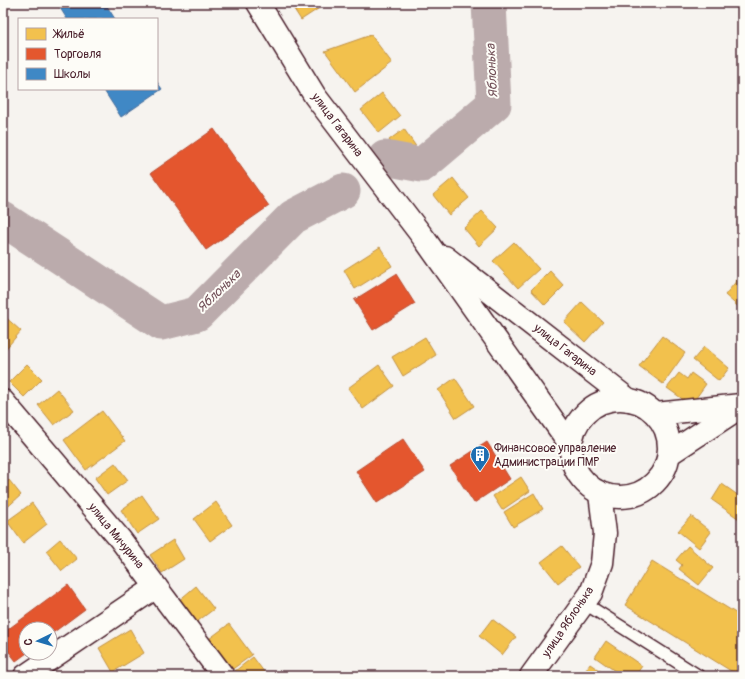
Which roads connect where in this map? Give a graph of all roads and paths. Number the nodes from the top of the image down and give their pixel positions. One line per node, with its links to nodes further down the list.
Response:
1 (258, 3): 2 (street, улица Гагарина)
2 (426, 241): 3 (street, улица Гагарина); 7 (street, улица Гагарина)
3 (630, 400): 6 (street, улица Гагарина); 7 (street, улица Гагарина)
4 (3, 401): 10 (street, улица Мичурина)
5 (742, 405): 6 (street); 8 (street)
6 (656, 414): 8 (street, улица Гагарина)
7 (570, 444): 9 (street, улица Гагарина)
8 (669, 454): 9 (street, улица Гагарина)
9 (600, 494): 11 (street, улица Яблонька)
10 (156, 587): 12 (street); 13 (street, улица Мичурина)
11 (584, 603): 14 (street, улица Яблонька); 15 (lane)
12 (25, 676)
13 (223, 676)
14 (531, 676)
15 (699, 676)

